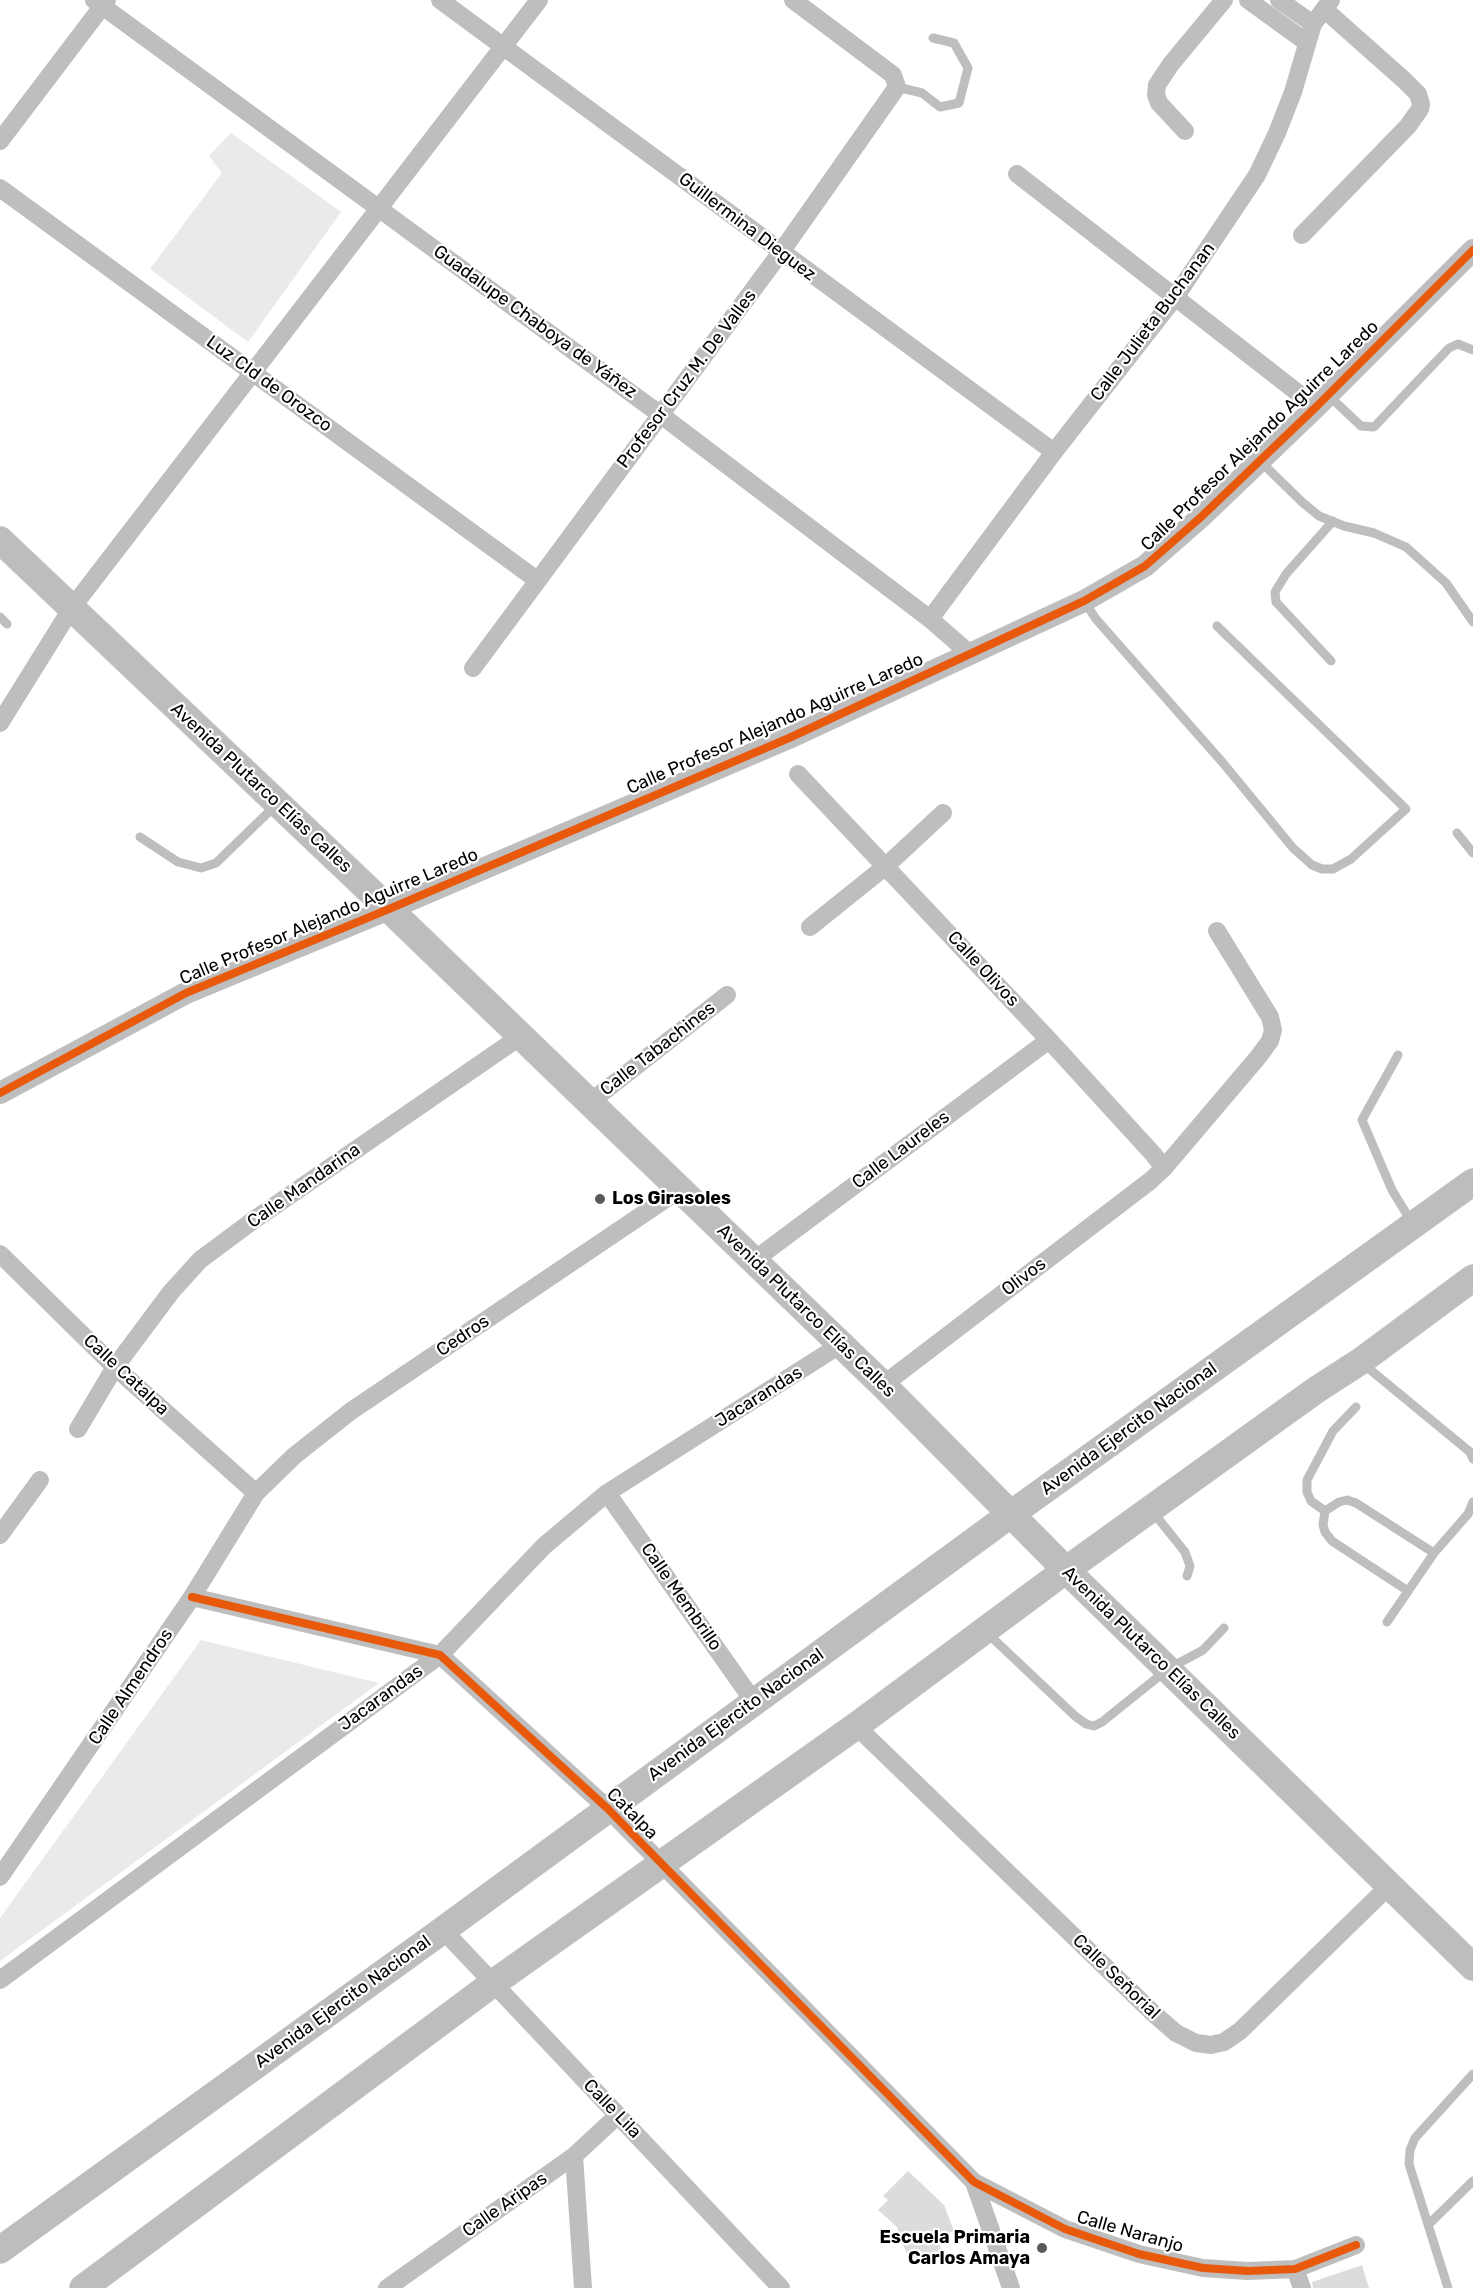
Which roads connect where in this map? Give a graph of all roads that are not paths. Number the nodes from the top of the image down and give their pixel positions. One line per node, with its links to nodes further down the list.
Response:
1 (440, 0): 11 (street, Guillermina Dieguez)
2 (539, 0): 11 (street)
3 (793, 0): 12 (street)
4 (1224, 0): 13 (street)
5 (1248, 0): 10 (street)
6 (1279, 0): 8 (street)
7 (101, 2): 14 (street); 17 (street, Guadalupe Chaboya de Yáñez)
8 (1323, 11): 10 (street, Calle Julieta Buchanan); 18 (street)
9 (933, 38): 12 (lane)
10 (1306, 42): 21 (street, Calle Julieta Buchanan)
11 (503, 46): 17 (street); 20 (street, Guillermina Dieguez)
12 (897, 87): 20 (street, Profesor Cruz M. De Valles)
13 (1185, 131)
14 (0, 141)
15 (1017, 174): 21 (street)
16 (0, 188): 23 (street, Luz CId de Orozco)
17 (378, 208): 23 (street); 25 (street, Guadalupe Chaboya de Yáñez)
18 (1302, 235)
19 (1473, 250): 24 (street, Calle Profesor Alejando Aguirre Laredo)
20 (781, 252): 25 (street, Profesor Cruz M. De Valles); 26 (street, Guillermina Dieguez)
21 (1176, 296): 24 (street); 26 (street, Calle Julieta Buchanan)
22 (1473, 350): 24 (lane)
23 (253, 372): 30 (street, Luz CId de Orozco); 32 (street)
24 (1322, 401): 27 (street, Calle Profesor Alejando Aguirre Laredo)
25 (661, 415): 30 (street, Profesor Cruz M. De Valles); 34 (street, Guadalupe Chaboya de Yáñez)
26 (1054, 452): 34 (street, Calle Julieta Buchanan)
27 (1260, 461): 28 (lane); 31 (street, Calle Profesor Alejando Aguirre Laredo)
28 (1333, 521): 35 (lane); 39 (lane)
29 (0, 540): 32 (main road, Avenida Plutarco Elías Calles)
30 (537, 580): 40 (street, Profesor Cruz M. De Valles)
31 (1084, 601): 37 (lane); 38 (street, Calle Profesor Alejando Aguirre Laredo)
32 (71, 609): 41 (street); 43 (main road, Avenida Plutarco Elías Calles)
33 (0, 617): 36 (lane)
34 (930, 619): 38 (street, Guadalupe Chaboya de Yáñez)
35 (1473, 622)
36 (8, 624)
37 (1217, 626)
38 (969, 653): 49 (street, Calle Profesor Alejando Aguirre Laredo)
39 (1331, 661)
40 (473, 668)
41 (0, 723)
42 (798, 774): 48 (street, Calle Olivos)
43 (278, 803): 46 (lane); 49 (main road, Avenida Plutarco Elías Calles)
44 (943, 813): 48 (street)
45 (1457, 832): 47 (lane)
46 (140, 837)
47 (1473, 853)
48 (886, 866): 50 (street); 54 (street, Calle Olivos)
49 (389, 909): 53 (main road, Avenida Plutarco Elías Calles); 56 (street, Calle Profesor Alejando Aguirre Laredo)
50 (810, 927)
51 (1217, 931): 58 (street, Olivos)
52 (727, 995): 57 (street, Calle Tabachines)
53 (521, 1036): 57 (main road, Avenida Plutarco Elías Calles); 67 (street, Calle Mandarina)
54 (1049, 1040): 58 (street, Calle Olivos); 63 (street, Calle Laureles)
55 (1398, 1055): 61 (lane)
56 (0, 1093)
57 (589, 1103): 60 (main road, Avenida Plutarco Elías Calles)
58 (1164, 1168): 68 (street, Olivos)
59 (1473, 1182): 61 (main road, Avenida Ejercito Nacional)
60 (679, 1190): 63 (main road, Avenida Plutarco Elías Calles); 73 (street, Cedros)
61 (1413, 1225): 78 (main road, Avenida Ejercito Nacional)
62 (0, 1254): 67 (street, Calle Catalpa)
63 (753, 1261): 65 (main road, Avenida Plutarco Elías Calles)
64 (1473, 1278): 66 (main road)
65 (840, 1345): 68 (main road, Avenida Plutarco Elías Calles); 74 (street, Jacarandas)
66 (1360, 1361): 71 (lane); 76 (main road)
67 (115, 1367): 70 (street, Calle Mandarina); 73 (street, Calle Catalpa)
68 (883, 1385): 78 (main road, Avenida Plutarco Elías Calles)
69 (1356, 1407): 77 (lane)
70 (78, 1429)
71 (1473, 1459)
72 (40, 1480): 79 (street)
73 (256, 1493): 84 (street, Calle Almendros)
74 (607, 1493): 88 (street, Jacarandas); 90 (street, Calle Membrillo)
75 (1473, 1503): 80 (lane)
76 (1150, 1509): 81 (main road); 82 (lane)
77 (1325, 1511): 80 (lane); 83 (lane)
78 (1011, 1514): 81 (main road, Avenida Plutarco Elías Calles); 90 (main road, Avenida Ejercito Nacional)
79 (0, 1535)
80 (1434, 1553): 83 (lane)
81 (1066, 1570): 87 (main road); 89 (main road, Avenida Plutarco Elías Calles)
82 (1187, 1576)
83 (1407, 1591): 85 (lane)
84 (192, 1597): 88 (street, Catalpa); 94 (street, Calle Almendros)
85 (1387, 1622)
86 (1224, 1628): 89 (lane)
87 (985, 1630): 89 (lane); 91 (main road)
88 (440, 1655): 92 (street, Catalpa); 98 (street, Jacarandas)
89 (1168, 1669): 95 (main road, Avenida Plutarco Elías Calles)
90 (754, 1702): 92 (main road, Avenida Ejercito Nacional)
91 (856, 1725): 93 (main road); 95 (street, Calle Señorial)
92 (607, 1808): 93 (street, Catalpa); 96 (main road, Avenida Ejercito Nacional)
93 (661, 1865): 99 (main road); 104 (street, Catalpa)
94 (0, 1877)
95 (1390, 1885): 97 (main road, Avenida Plutarco Elías Calles)
96 (443, 1930): 99 (street, Calle Lila); 107 (main road, Avenida Ejercito Nacional)
97 (1473, 1967)
98 (0, 1980)
99 (492, 1984): 101 (street, Calle Lila); 110 (main road)
100 (1473, 2074): 105 (lane)
101 (617, 2116): 102 (street, Calle Aripas); 114 (street, Calle Lila)
102 (574, 2156): 108 (street, Calle Aripas); 113 (street)
103 (1473, 2181): 105 (lane)
104 (974, 2182): 109 (street, Calle Naranjo); 115 (street)
105 (1428, 2225): 117 (lane)
106 (1356, 2245): 109 (street, Calle Naranjo)
107 (0, 2250)
108 (414, 2269): 111 (street, Calle Aripas); 112 (street)
109 (1295, 2269): 116 (street)
110 (83, 2288)
111 (387, 2288)
112 (416, 2288)
113 (583, 2288)
114 (781, 2288)
115 (1011, 2288)
116 (1302, 2288)
117 (1448, 2288)

